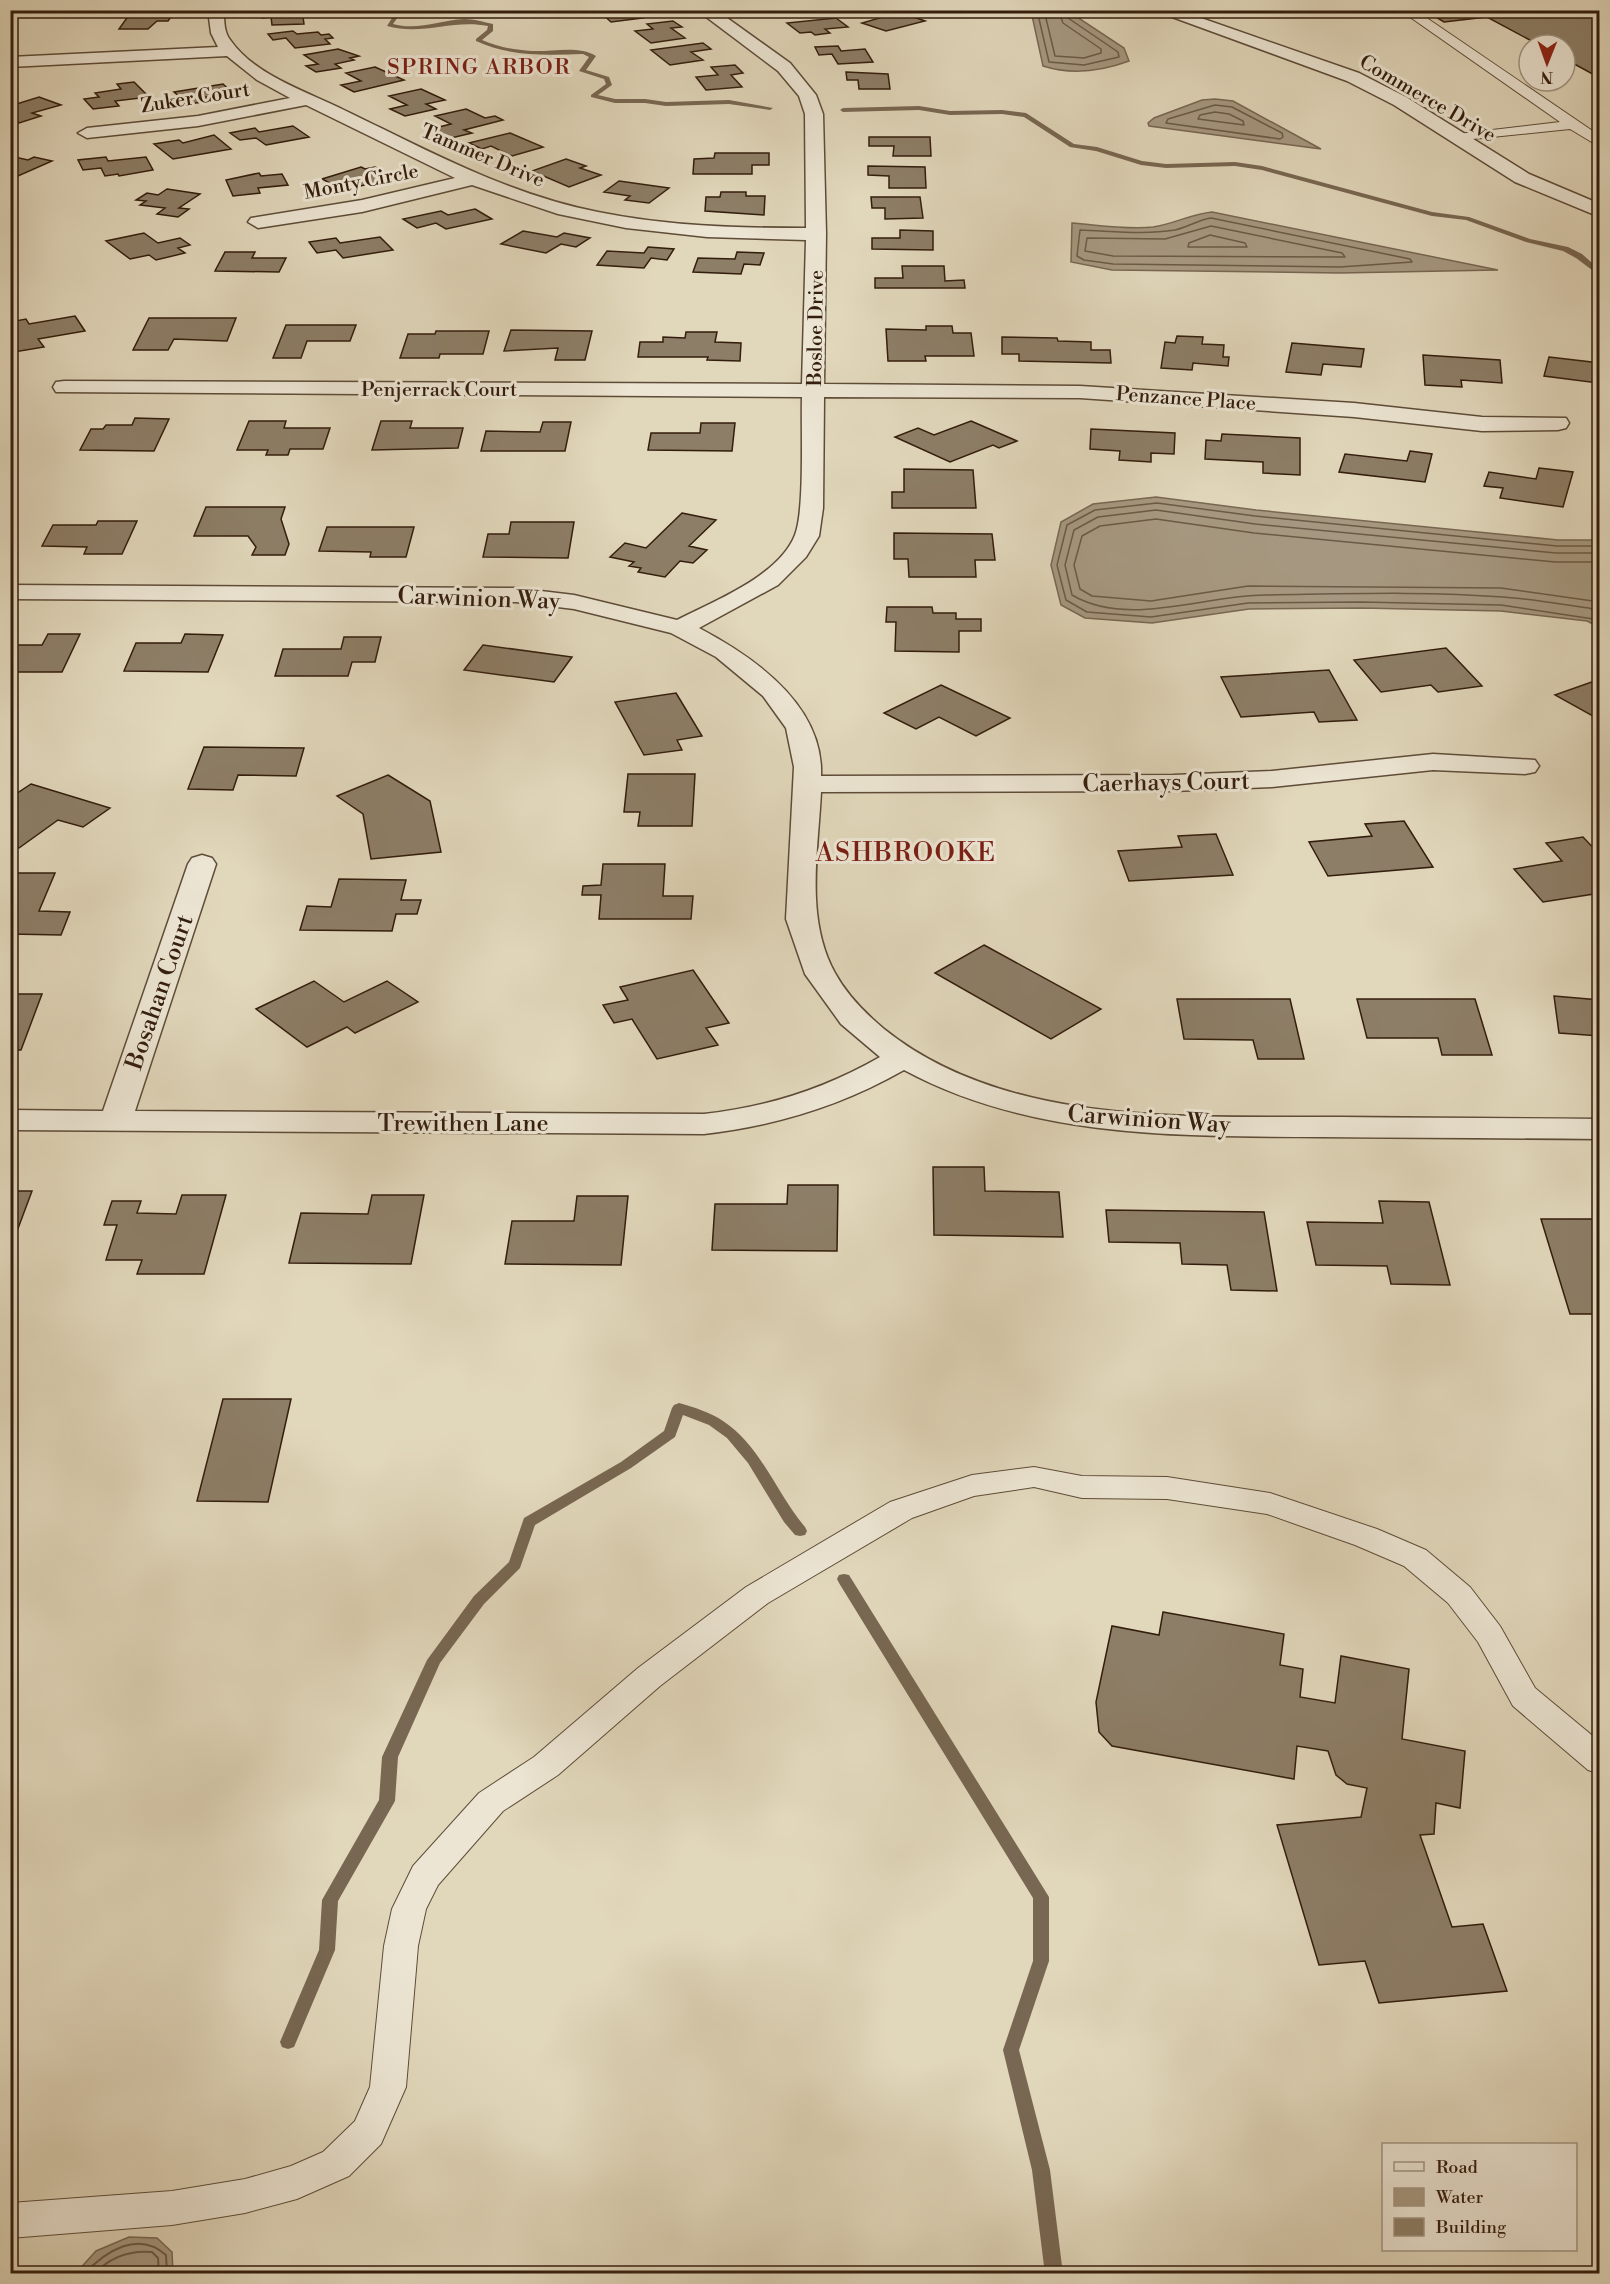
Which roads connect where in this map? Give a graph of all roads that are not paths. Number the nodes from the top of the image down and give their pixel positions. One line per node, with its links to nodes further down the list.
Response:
1 (216, 10): 5 (street)
2 (1161, 10): 11 (street, Commerce Drive)
3 (1406, 10): 9 (lane)
4 (712, 11): 16 (street, Bosloe Drive)
5 (228, 47): 6 (street); 7 (street); 8 (street, Tammer Drive)
6 (10, 53)
7 (10, 62)
8 (309, 99): 10 (street, Zuker Court); 13 (street, Tammer Drive)
9 (1569, 125): 11 (lane); 12 (lane)
10 (87, 133)
11 (1458, 138): 14 (street, Commerce Drive)
12 (1599, 143)
13 (472, 179): 15 (street, Monty Circle); 16 (street, Tammer Drive)
14 (1599, 211)
15 (258, 222)
16 (816, 234): 18 (street, Bosloe Drive)
17 (64, 387): 18 (street, Penjerrack Court)
18 (814, 391): 19 (street, Penzance Place); 21 (street, Bosloe Drive)
19 (1558, 423)
20 (10, 592): 21 (street, Carwinion Way)
21 (680, 628): 23 (street, Carwinion Way)
22 (1525, 766): 23 (street, Caerhays Court)
23 (806, 784): 25 (street, Carwinion Way)
24 (202, 864): 27 (street, Bosahan Court)
25 (902, 1058): 27 (street, Trewithen Lane); 28 (street, Carwinion Way)
26 (10, 1119): 27 (street, Trewithen Lane)
27 (116, 1120)
28 (1599, 1129)
29 (1599, 1761): 30 (lane)
30 (10, 2221)

